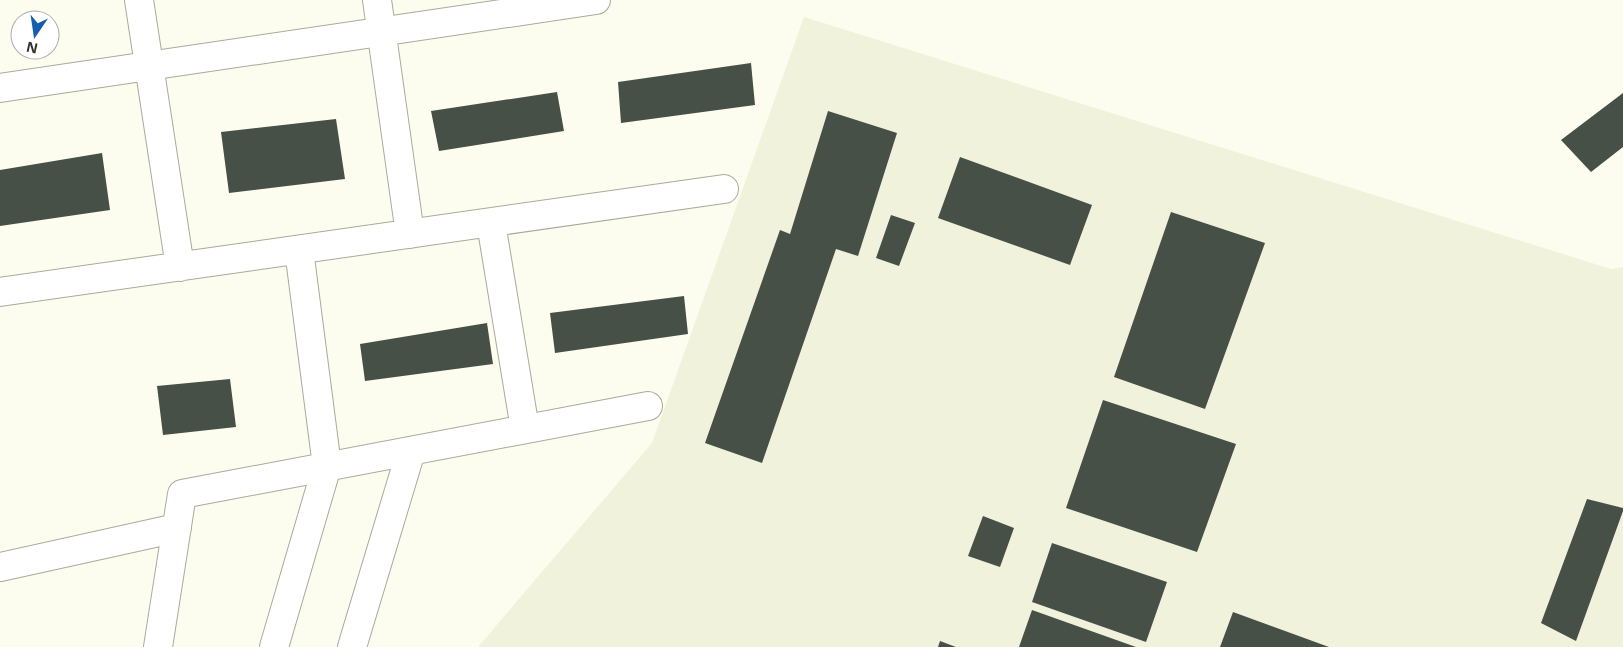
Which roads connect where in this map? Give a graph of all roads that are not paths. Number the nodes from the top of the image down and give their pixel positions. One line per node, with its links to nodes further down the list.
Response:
1 (139, 0): 6 (street)
2 (377, 0): 5 (street)
3 (596, 0): 4 (street)
4 (550, 3): 5 (street)
5 (382, 32): 6 (street); 10 (street)
6 (149, 66): 7 (street); 12 (street)
7 (0, 88)
8 (724, 189): 9 (street)
9 (491, 222): 10 (street); 15 (street)
10 (410, 234): 11 (street)
11 (299, 250): 12 (street); 17 (street)
12 (180, 267): 13 (street)
13 (0, 292)
14 (648, 406): 15 (street)
15 (525, 429): 16 (street)
16 (412, 451): 17 (street); 22 (street)
17 (327, 466): 18 (street); 21 (street)
18 (177, 528): 19 (street); 20 (street)
19 (0, 567)
20 (158, 647)
21 (274, 647)
22 (352, 647)

